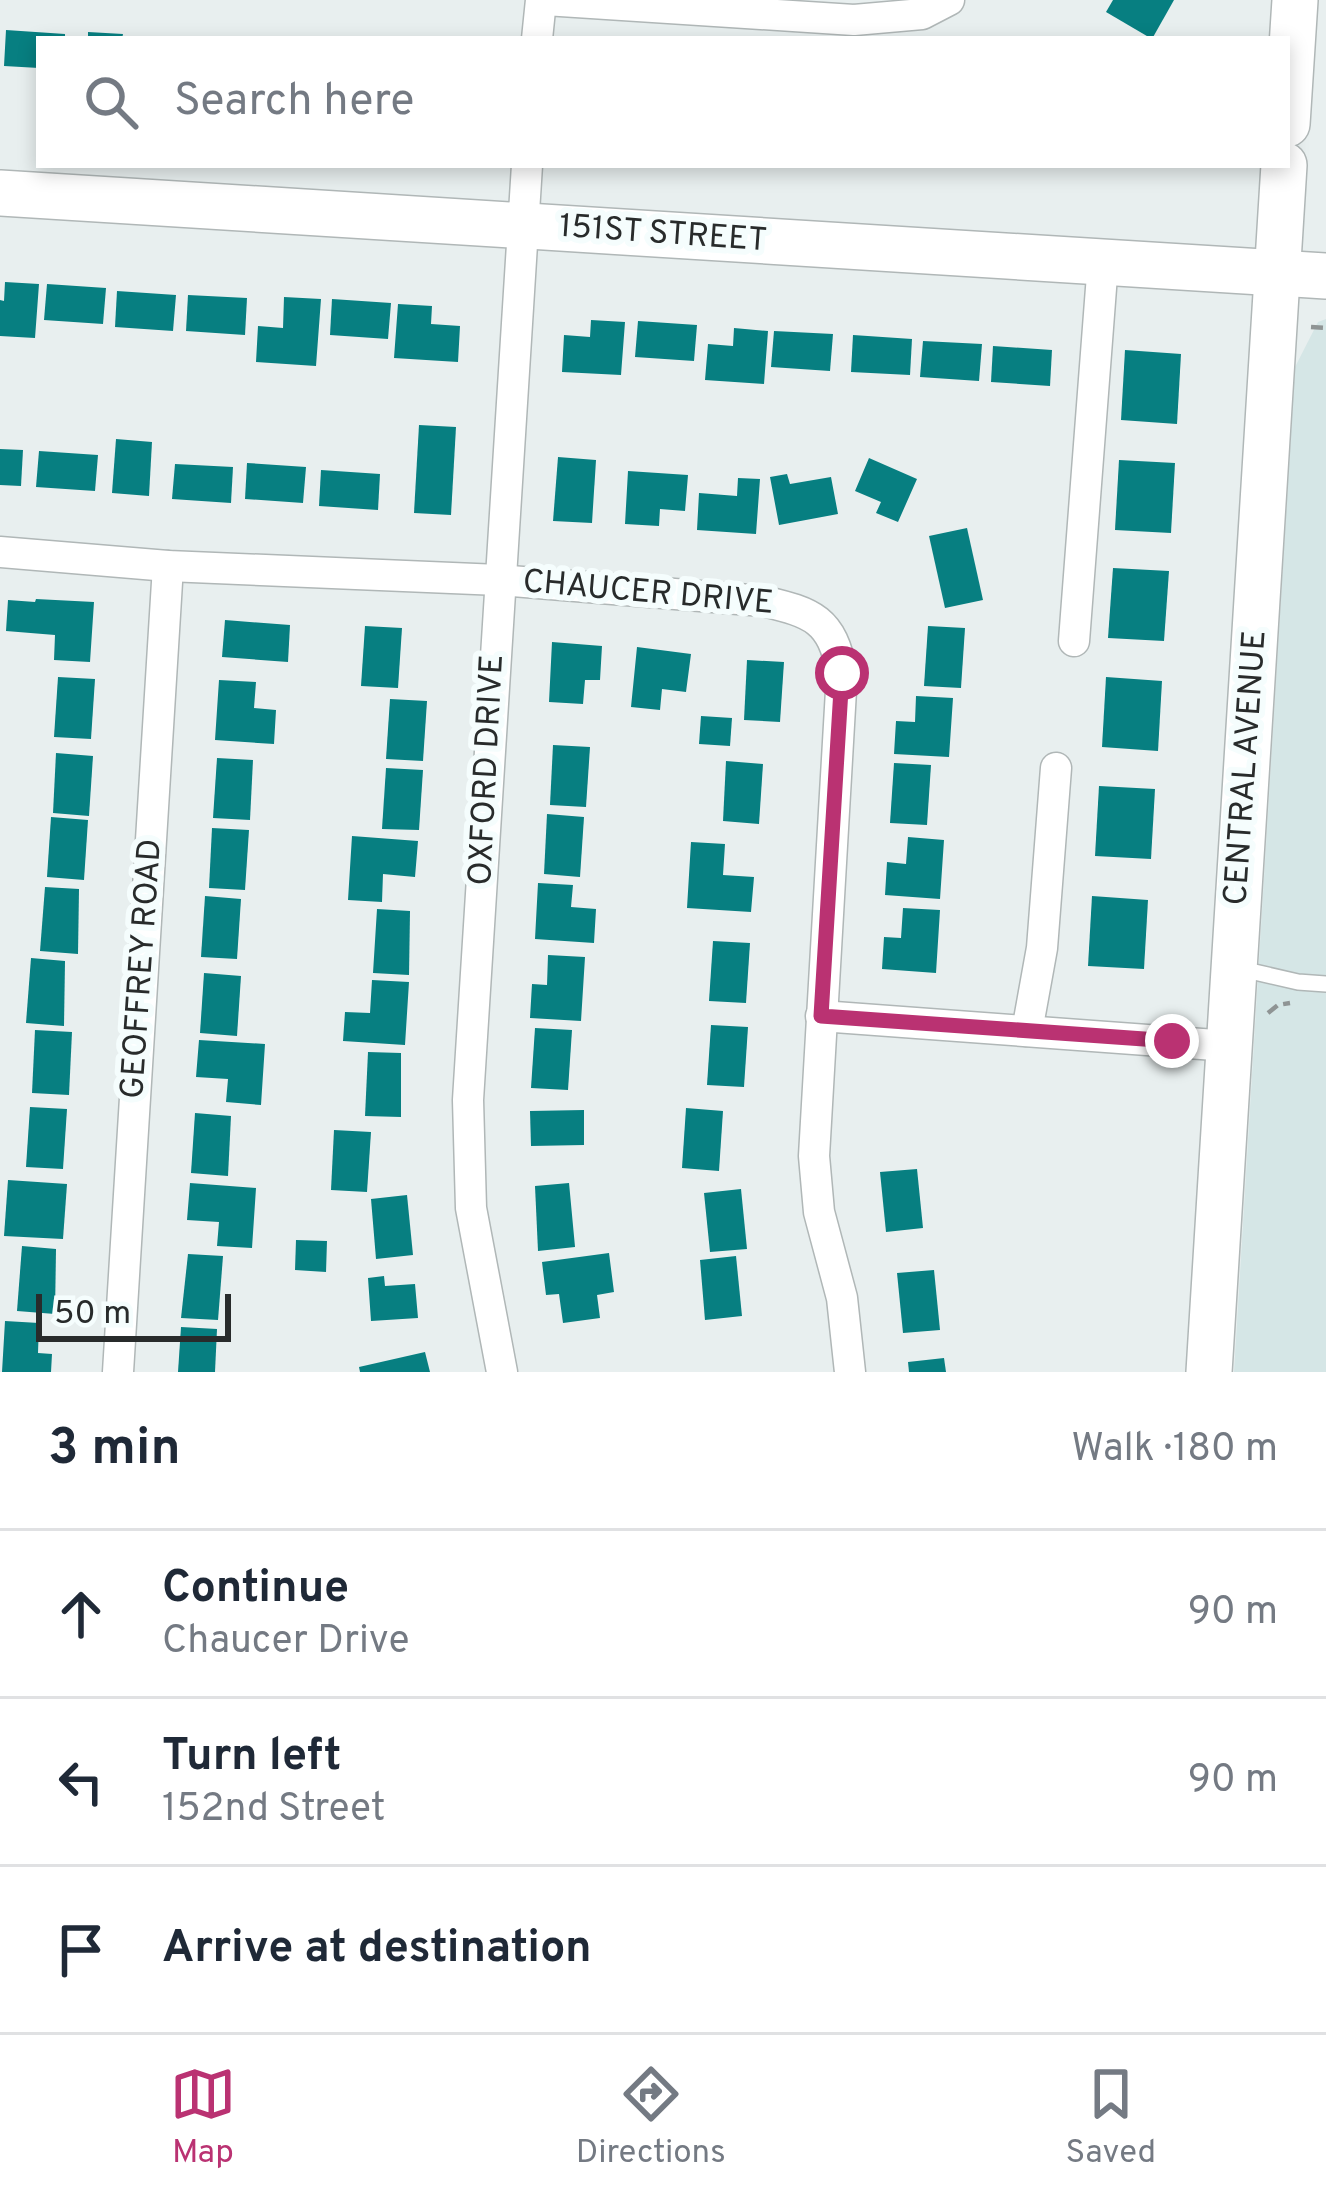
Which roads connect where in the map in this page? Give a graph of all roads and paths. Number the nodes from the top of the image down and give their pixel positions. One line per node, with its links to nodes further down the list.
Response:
1 (543, 0): 4 (street); 5 (street)
2 (950, 0): 4 (street)
3 (1295, 0): 6 (street)
4 (734, 6)
5 (537, 36)
6 (1290, 78)
7 (527, 168): 10 (street, OXFORD DRIVE)
8 (1285, 168): 12 (street, CENTRAL AVENUE)
9 (0, 193): 10 (street, 151ST STREET)
10 (521, 226): 11 (street, 151ST STREET); 18 (street, OXFORD DRIVE)
11 (1102, 262): 12 (street, 151ST STREET); 19 (street)
12 (1278, 273): 13 (street, 151ST STREET); 21 (street, CENTRAL AVENUE)
13 (1326, 276)
14 (1310, 327): 15 (path)
15 (1326, 328)
16 (0, 552): 17 (street, CHAUCER DRIVE)
17 (168, 566): 18 (street, CHAUCER DRIVE); 28 (street, GEOFFREY ROAD)
18 (499, 580): 24 (street, CHAUCER DRIVE); 29 (street, OXFORD DRIVE)
19 (1074, 641)
20 (1056, 768): 26 (street)
21 (1234, 968): 22 (lane); 27 (street, CENTRAL AVENUE)
22 (1326, 984)
23 (1303, 1002): 25 (path)
24 (821, 1016): 26 (street); 30 (street, CHAUCER DRIVE)
25 (1264, 1016)
26 (1028, 1031): 27 (street)
27 (1229, 1046): 31 (street, CENTRAL AVENUE)
28 (118, 1372)
29 (502, 1372)
30 (850, 1372)
31 (1209, 1372)

